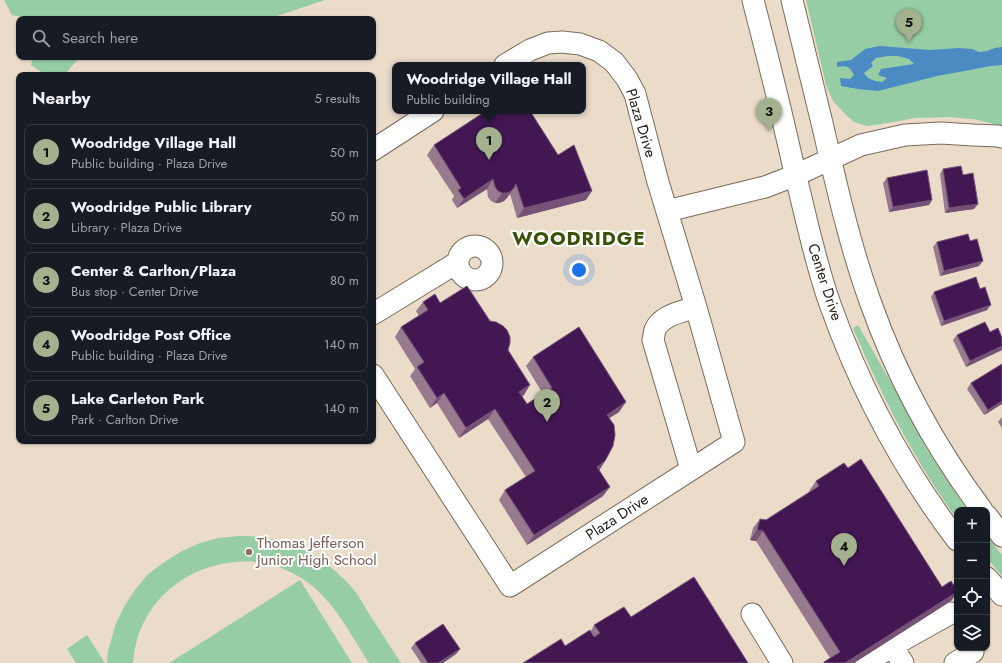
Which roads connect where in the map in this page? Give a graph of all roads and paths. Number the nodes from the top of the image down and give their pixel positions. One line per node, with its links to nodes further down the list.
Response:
1 (753, 0): 8 (street, Center Drive)
2 (792, 0): 7 (street)
3 (509, 62): 9 (street, Plaza Drive)
4 (428, 114): 6 (street)
5 (1002, 137): 7 (street)
6 (376, 148)
7 (830, 160): 8 (street); 15 (street)
8 (796, 175): 9 (street); 17 (street, Center Drive)
9 (667, 211): 11 (street, Plaza Drive)
10 (458, 262): 12 (street)
11 (696, 307): 14 (street, Plaza Drive); 14 (street)
12 (376, 312)
13 (376, 380): 14 (street, Plaza Drive)
14 (691, 469)
15 (980, 507)
16 (990, 520): 18 (street)
17 (954, 536)
18 (1002, 536)
19 (988, 579): 20 (street)
20 (1002, 595)
21 (951, 613): 24 (street)
22 (752, 614): 25 (street)
23 (973, 652): 27 (street)
24 (898, 655): 26 (street)
25 (782, 663)
26 (866, 663)
27 (955, 663)

